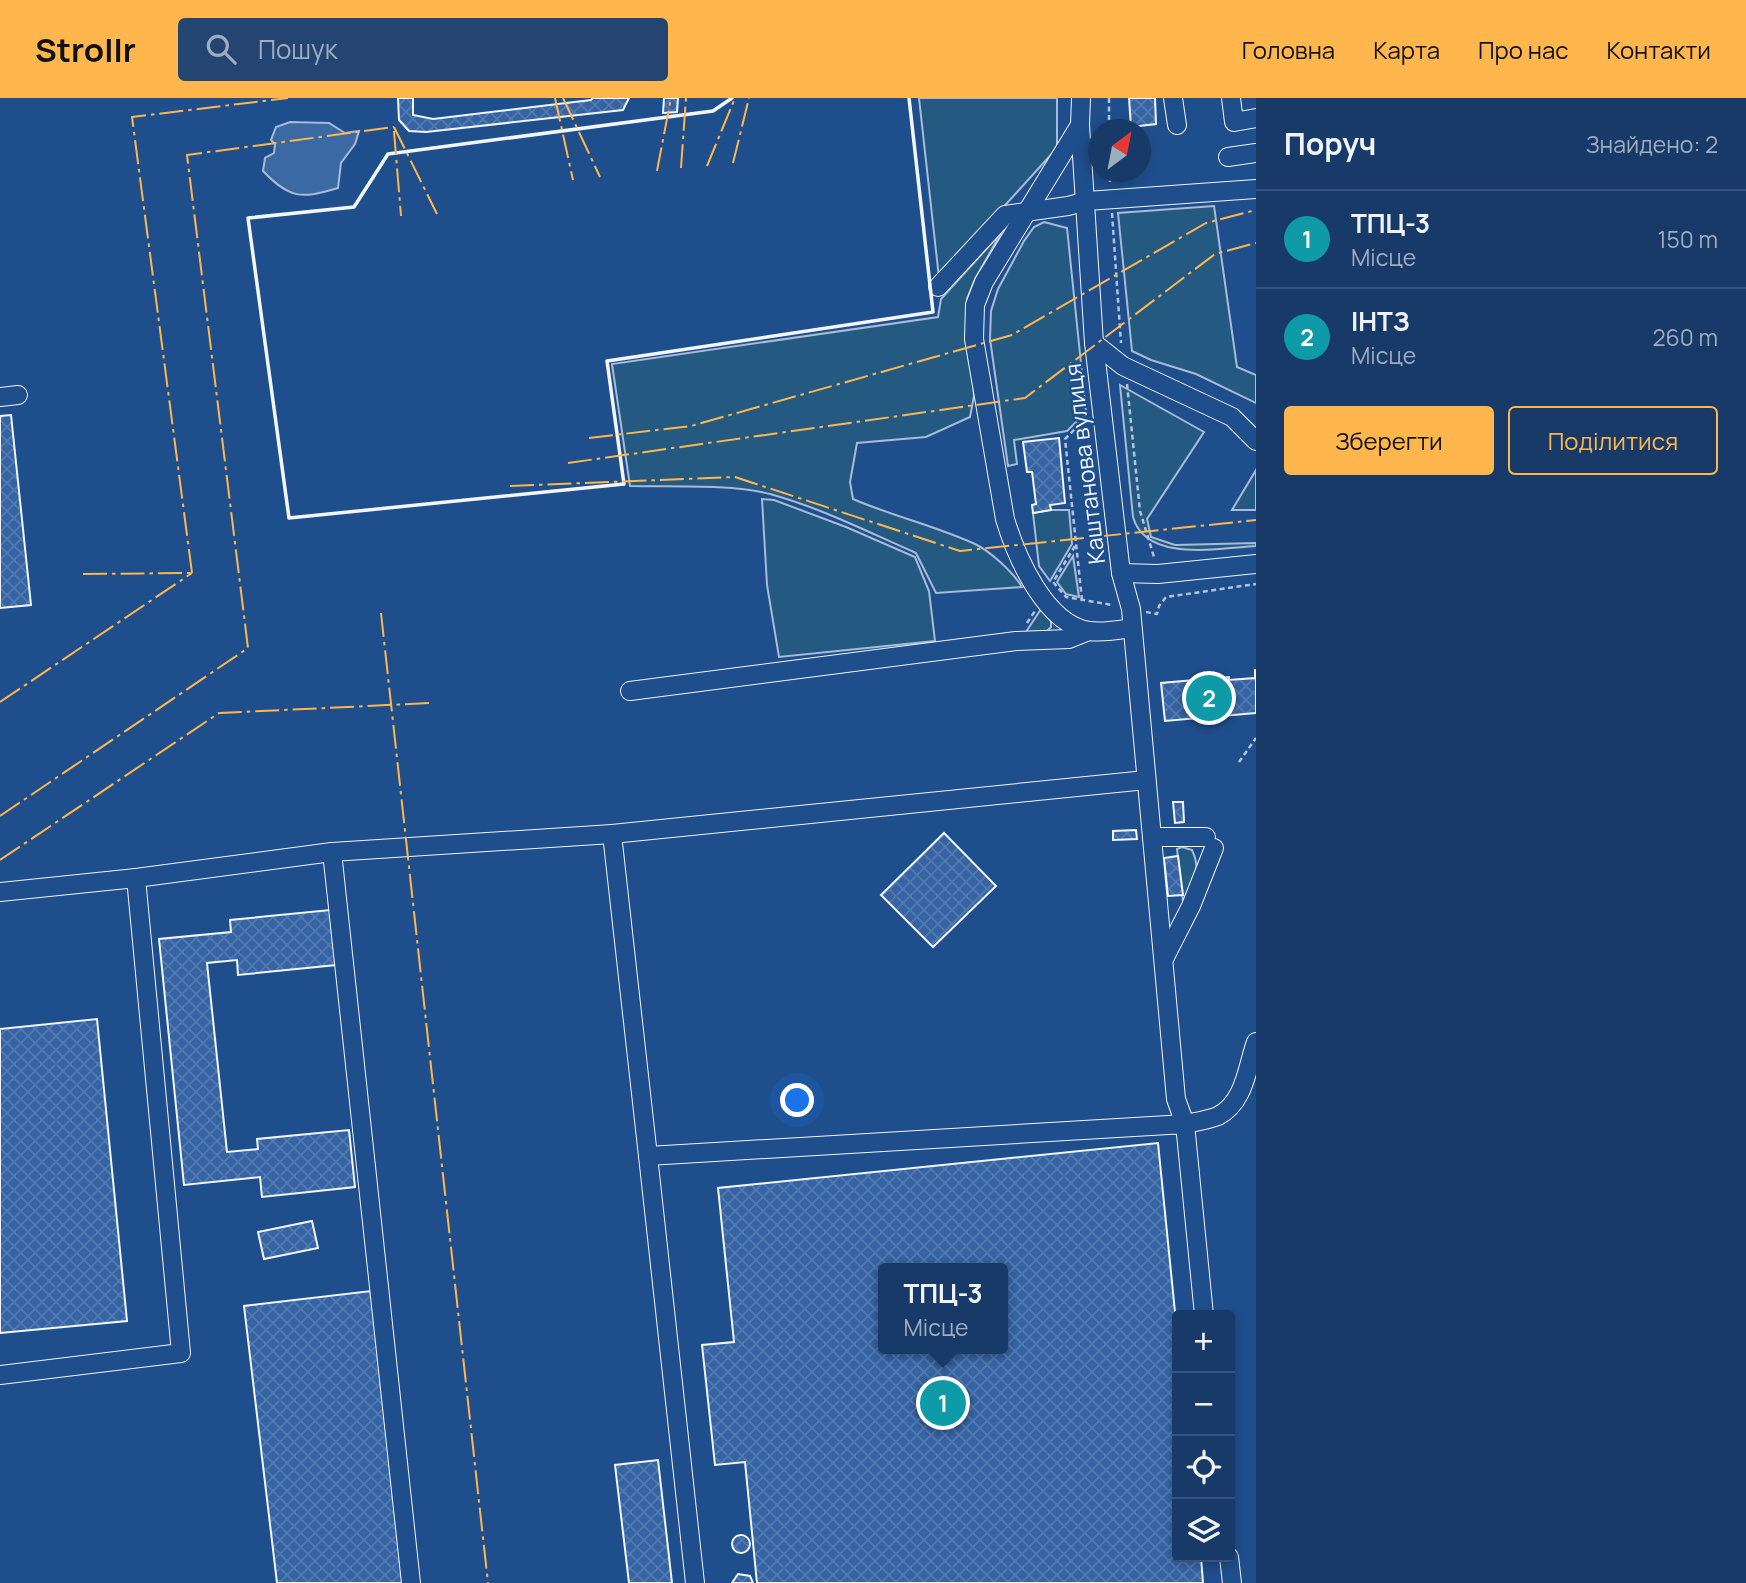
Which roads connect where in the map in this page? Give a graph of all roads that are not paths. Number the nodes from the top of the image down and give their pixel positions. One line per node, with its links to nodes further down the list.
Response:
1 (1081, 98): 5 (street, Каштанова вулиця)
2 (1173, 98): 6 (street)
3 (1231, 98): 4 (street)
4 (1256, 118)
5 (1080, 125): 10 (street, Каштанова вулиця); 11 (street)
6 (1177, 125)
7 (1256, 153): 8 (street)
8 (1228, 156)
9 (1256, 189): 10 (street)
10 (1087, 201): 11 (street); 13 (street, Каштанова вулиця)
11 (1027, 212): 12 (street); 22 (street)
12 (938, 287)
13 (1094, 343): 16 (street, Каштанова вулиця); 20 (street, Каштанова вулиця)
14 (19, 396): 15 (street)
15 (0, 397)
16 (1232, 417): 17 (street, Каштанова вулиця); 18 (street, Каштанова вулиця)
17 (1256, 428)
18 (1256, 440)
19 (1255, 565): 20 (street, Каштанова вулиця)
20 (1121, 573): 21 (street)
21 (1132, 628): 22 (street); 24 (street)
22 (1089, 631): 23 (street)
23 (630, 691)
24 (1146, 780): 25 (street); 26 (street)
25 (612, 834): 27 (street); 33 (street)
26 (1152, 837): 30 (street); 30 (street)
27 (332, 852): 28 (street); 37 (street)
28 (136, 878): 29 (street); 35 (street)
29 (0, 892)
30 (1164, 959): 32 (street)
31 (1256, 1042): 32 (street)
32 (1185, 1124): 33 (street); 34 (street)
33 (648, 1156): 38 (street)
34 (1204, 1310)
35 (0, 1375)
36 (1230, 1562): 39 (street)
37 (411, 1583)
38 (695, 1583)
39 (1232, 1583)

